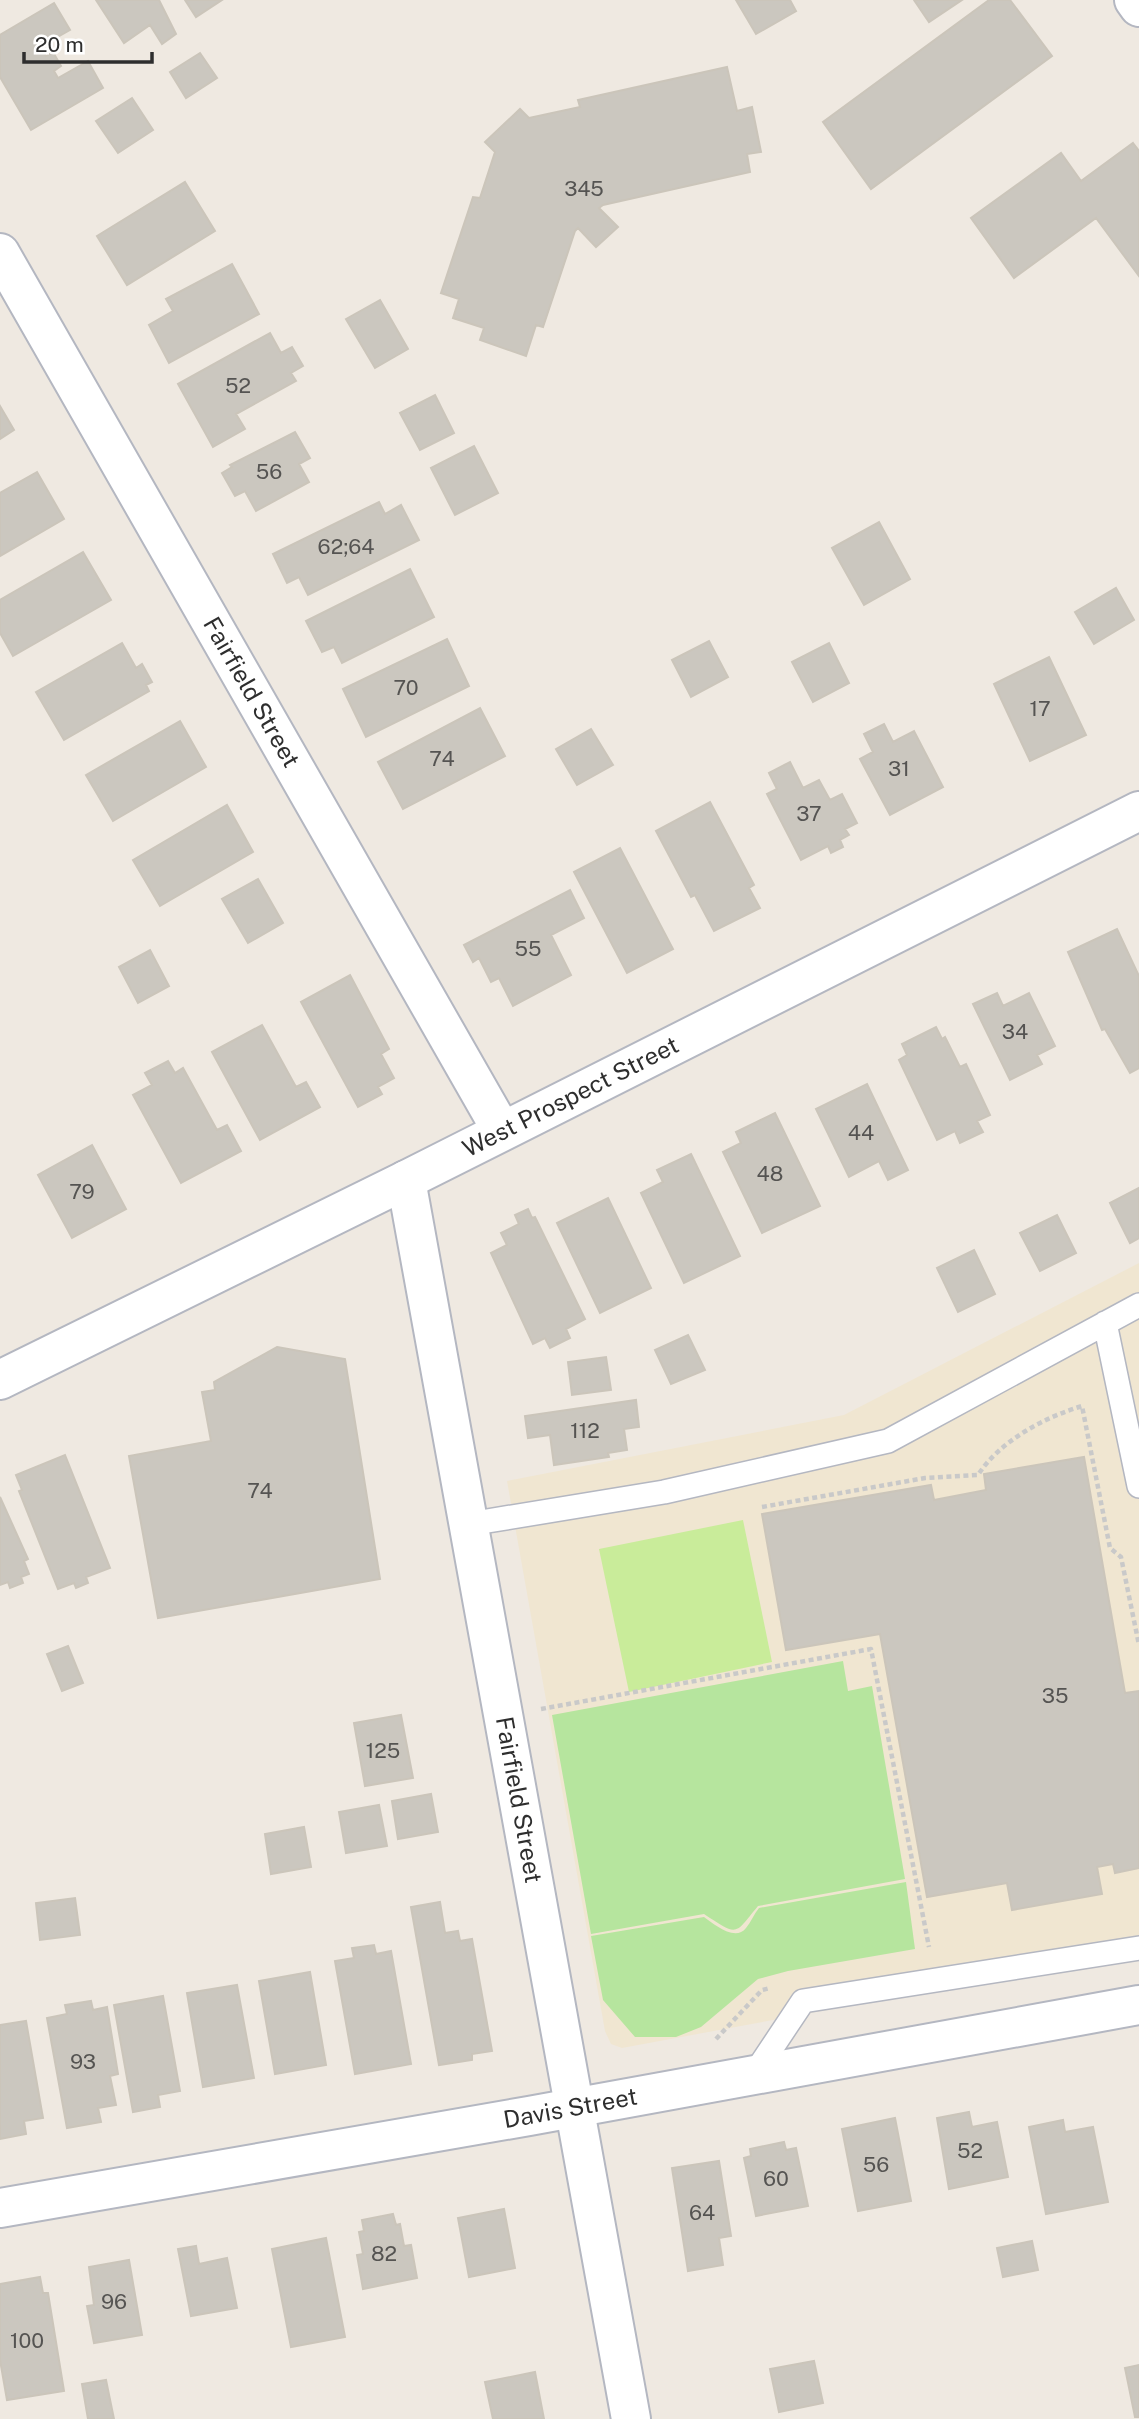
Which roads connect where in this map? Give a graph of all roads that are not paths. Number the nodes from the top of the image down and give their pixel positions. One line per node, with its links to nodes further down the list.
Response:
1 (1134, 0): 2 (street)
2 (1139, 7)
3 (0, 253): 5 (street, Fairfield Street)
4 (1139, 811): 5 (street, West Prospect Street)
5 (502, 1131): 6 (street, West Prospect Street)
6 (406, 1180): 9 (street, West Prospect Street); 11 (street, Fairfield Street)
7 (1139, 1305): 8 (lane)
8 (1105, 1323): 10 (lane); 11 (lane)
9 (0, 1380)
10 (1139, 1486)
11 (469, 1524): 15 (street, Fairfield Street)
12 (1139, 1948): 14 (lane)
13 (1139, 2005): 14 (street, Davis Street)
14 (753, 2076): 15 (street, Davis Street)
15 (576, 2108): 16 (street, Davis Street); 17 (street, Fairfield Street)
16 (0, 2208)
17 (631, 2419)

